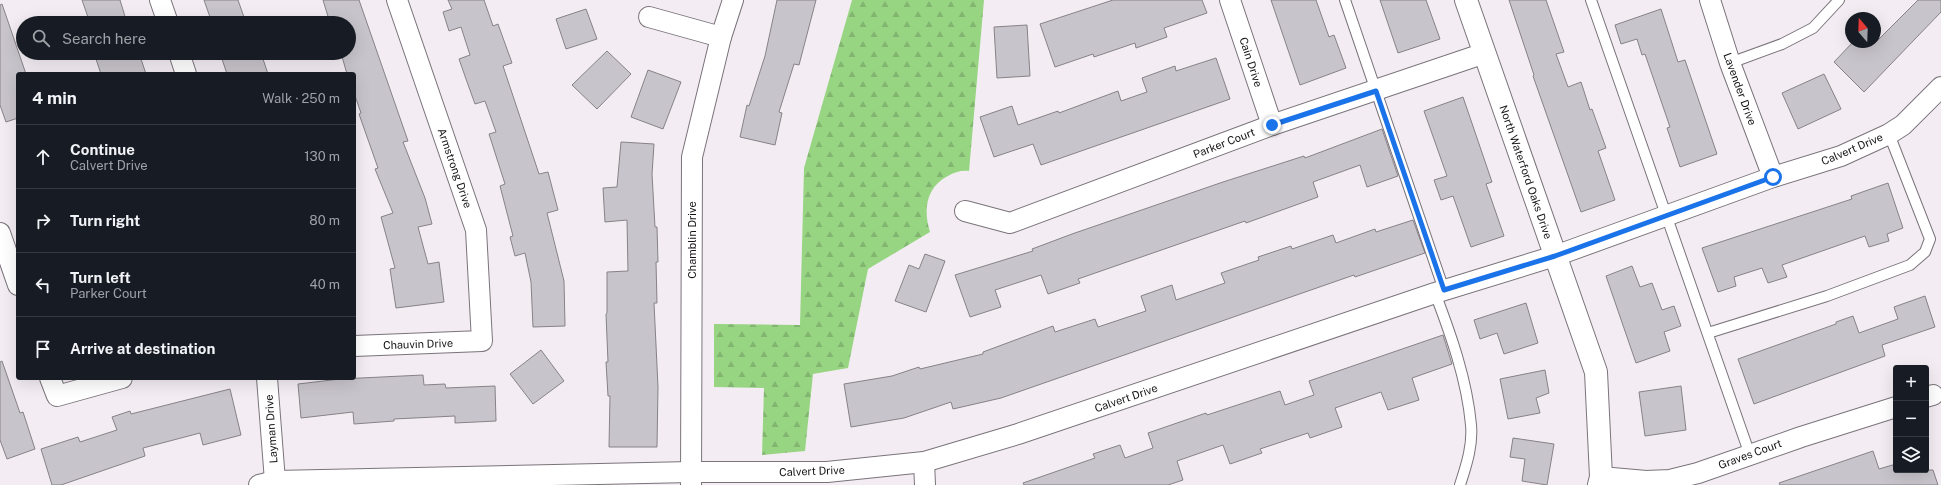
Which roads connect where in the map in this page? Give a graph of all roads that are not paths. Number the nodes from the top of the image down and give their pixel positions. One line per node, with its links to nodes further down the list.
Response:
1 (160, 0): 10 (street)
2 (397, 0): 29 (street, Armstrong Drive)
3 (733, 0): 12 (street, Chamblin Drive)
4 (1230, 0): 19 (street, Cain Drive)
5 (1345, 0): 18 (lane)
6 (1466, 0): 13 (street, North Waterford Oaks Drive)
7 (1591, 0): 23 (lane)
8 (1710, 0): 15 (street, Lavender Drive)
9 (1839, 0): 15 (lane)
10 (166, 16)
11 (649, 17): 12 (street)
12 (721, 37): 37 (street, Chamblin Drive)
13 (1485, 53): 18 (street, Parker Court); 25 (street, North Waterford Oaks Drive)
14 (181, 60): 16 (street)
15 (1730, 63): 21 (street, Lavender Drive)
16 (185, 72)
17 (1941, 87): 20 (street, Calvert Drive)
18 (1376, 91): 19 (street, Parker Court); 27 (lane)
19 (1272, 125): 22 (street, Parker Court)
20 (1889, 134): 21 (street, Calvert Drive); 28 (lane)
21 (1773, 177): 23 (street, Calvert Drive)
22 (966, 211)
23 (1666, 216): 25 (street, Calvert Drive); 28 (lane)
24 (0, 233): 26 (street)
25 (1555, 256): 27 (street, Calvert Drive); 39 (street, North Waterford Oaks Drive)
26 (16, 279)
27 (1440, 292): 36 (street, Calvert Drive); 42 (lane)
28 (1708, 333): 35 (lane)
29 (482, 342): 30 (street, Chauvin Drive)
30 (356, 346)
31 (107, 380): 33 (street)
32 (267, 380): 40 (street, Layman Drive)
33 (54, 387)
34 (1893, 408): 35 (street, Graves Court)
35 (1750, 455): 39 (street, Graves Court)
36 (924, 462): 37 (street, Calvert Drive); 41 (street)
37 (691, 479): 38 (street, Calvert Drive)
38 (415, 481): 40 (street, Calvert Drive)
39 (1600, 481)
40 (267, 483)
41 (925, 485)
42 (1460, 485)

